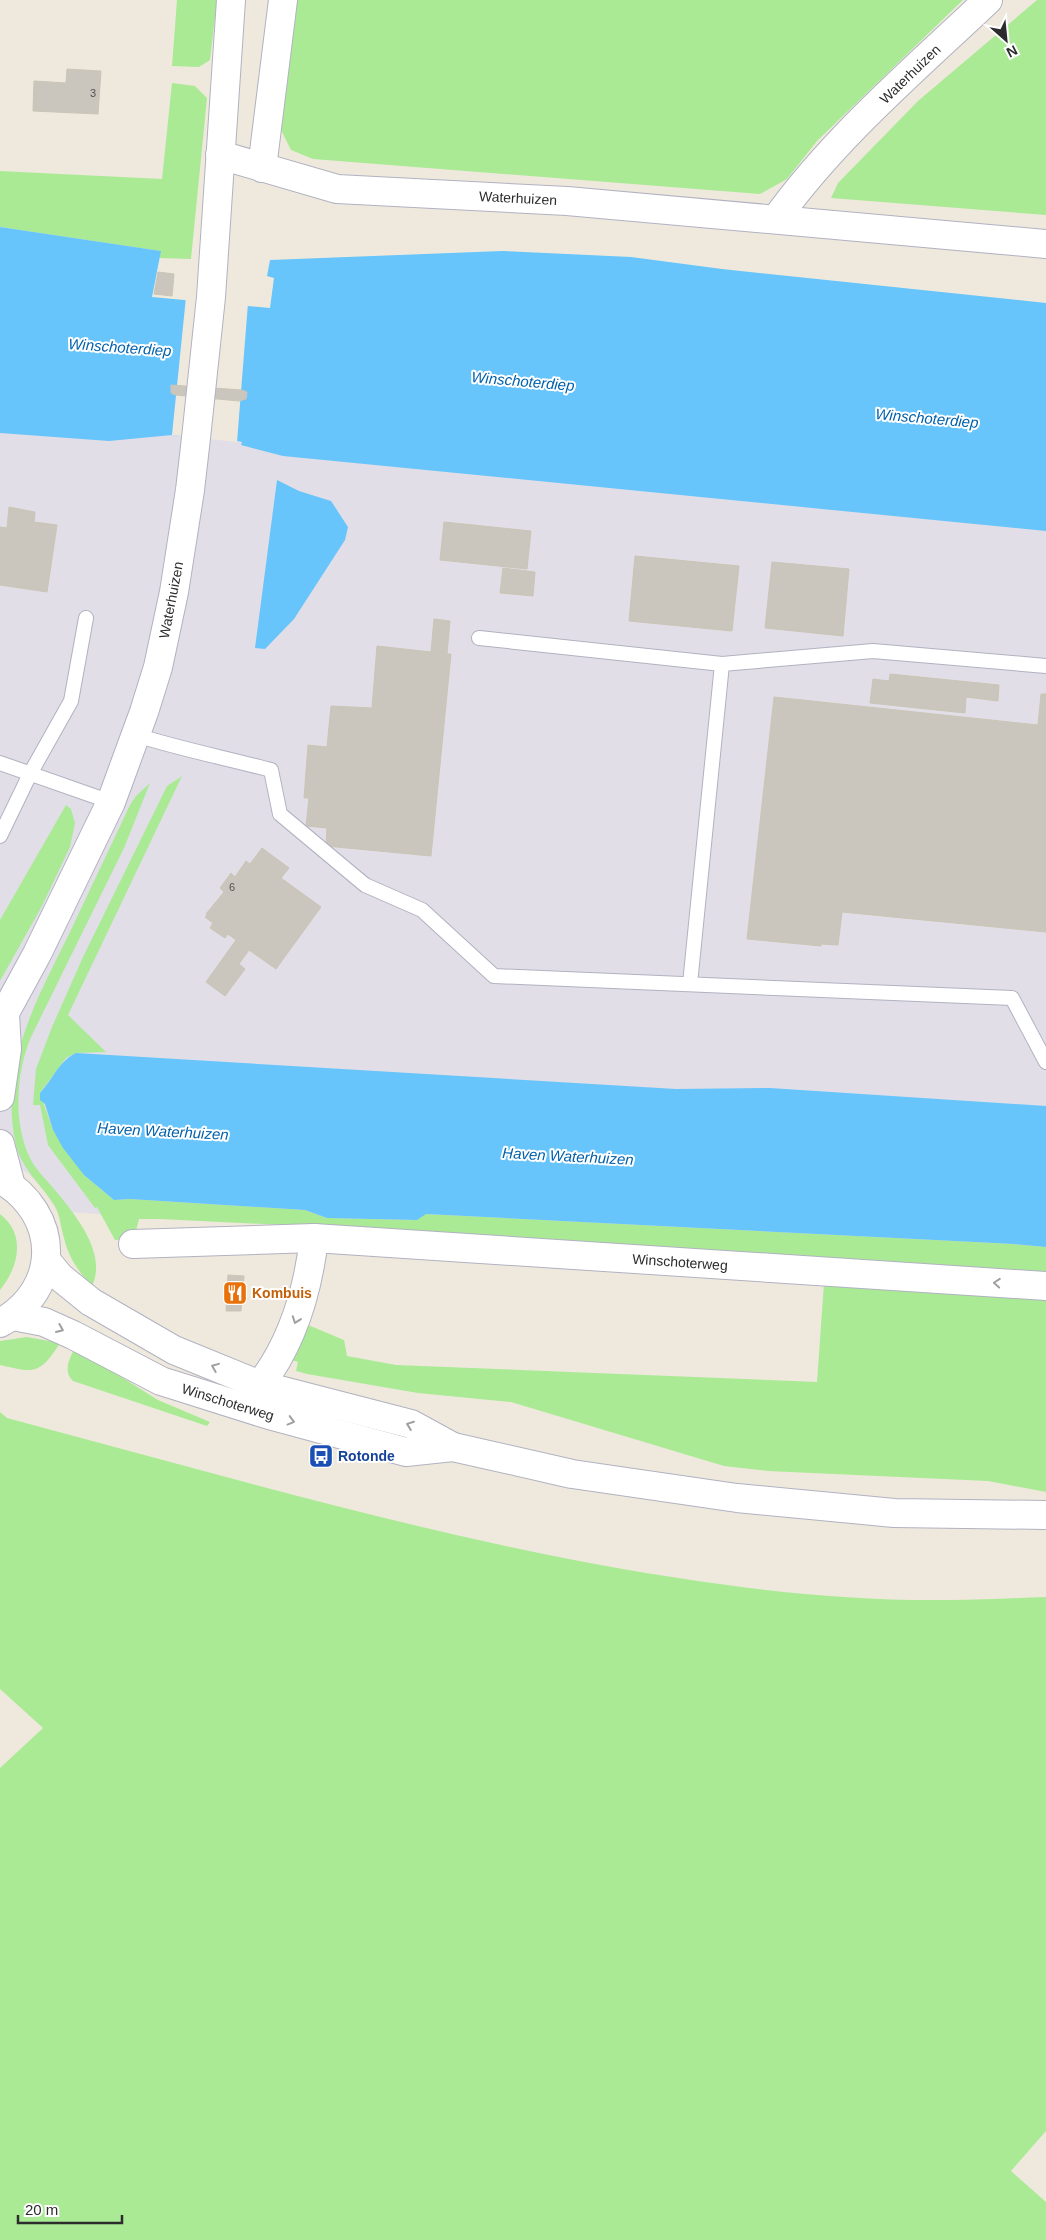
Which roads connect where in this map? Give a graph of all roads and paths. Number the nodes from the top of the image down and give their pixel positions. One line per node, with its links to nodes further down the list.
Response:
1 (231, 0): 4 (main road, Waterhuizen)
2 (283, 0): 5 (main road)
3 (988, 0): 6 (main road, Waterhuizen)
4 (220, 155): 5 (main road, Waterhuizen); 12 (main road, Waterhuizen)
5 (262, 168): 6 (main road, Waterhuizen)
6 (776, 219): 7 (main road, Waterhuizen)
7 (1046, 244)
8 (86, 618): 14 (lane)
9 (479, 638): 10 (lane)
10 (722, 664): 11 (lane); 17 (lane)
11 (1046, 666)
12 (136, 736): 15 (main road, Waterhuizen); 17 (lane)
13 (0, 763): 14 (lane)
14 (30, 774): 15 (lane); 16 (lane)
15 (111, 802): 18 (main road, Waterhuizen)
16 (0, 836)
17 (690, 984): 19 (lane)
18 (3, 1018): 20 (main road, Waterhuizen)
19 (1046, 1062)
20 (0, 1097)
21 (0, 1144): 22 (main road)
22 (6, 1182): 25 (main road)
23 (314, 1238): 24 (main road, Winschoterweg); 26 (main road, Winschoterweg, one-way to 23); 28 (main road, Winschoterweg, one-way to 28)
24 (133, 1244)
25 (46, 1260): 27 (main road); 28 (main road, Winschoterweg, one-way to 25)
26 (1046, 1286)
27 (6, 1320): 29 (main road, Winschoterweg, one-way to 29)
28 (260, 1385): 29 (main road, Winschoterweg, one-way to 28)
29 (454, 1447): 30 (main road, Winschoterweg)
30 (1046, 1515)

